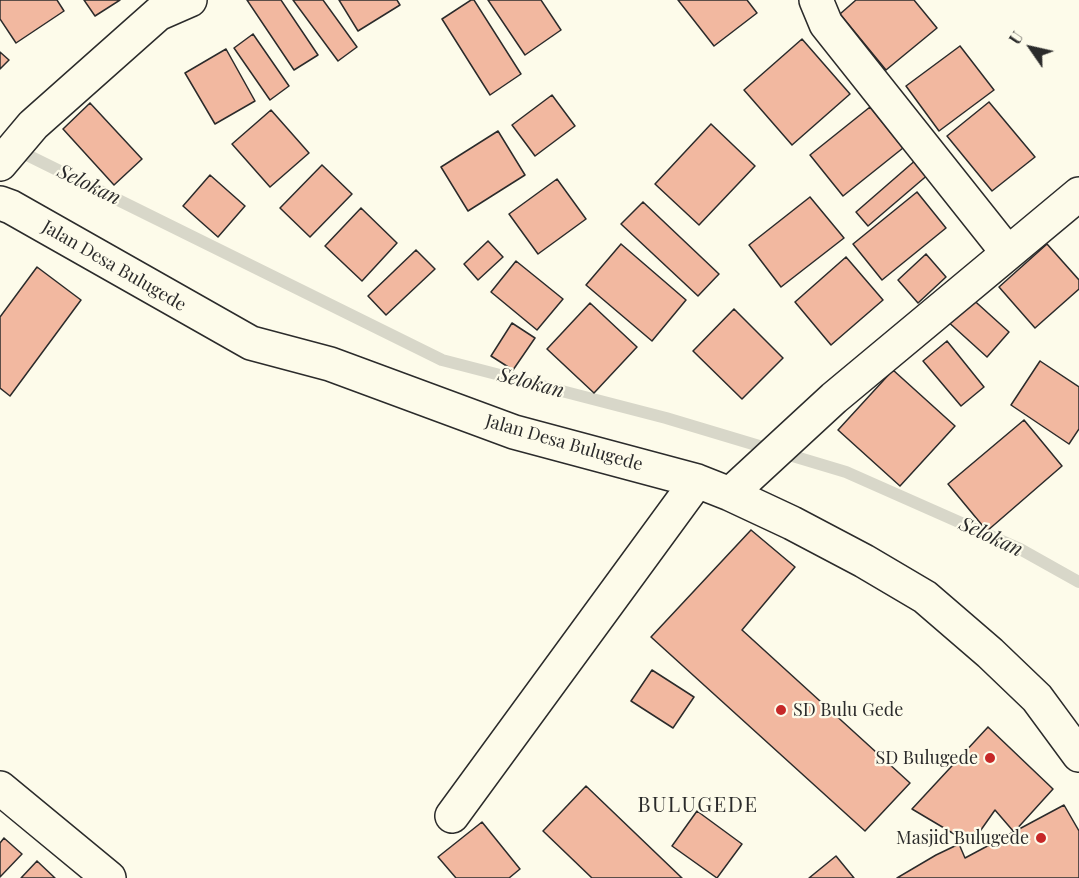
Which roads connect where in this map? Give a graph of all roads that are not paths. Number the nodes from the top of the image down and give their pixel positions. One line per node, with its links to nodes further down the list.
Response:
1 (190, 0): 3 (street)
2 (816, 0): 6 (street)
3 (0, 164)
4 (1079, 194): 6 (street)
5 (0, 203): 7 (street, Jalan Desa Bulugede)
6 (1008, 252): 8 (street)
7 (697, 481): 8 (street, Jalan Desa Bulugede); 11 (street)
8 (729, 494): 9 (street, Jalan Desa Bulugede)
9 (1079, 755)
10 (0, 788): 12 (street)
11 (452, 816)
12 (109, 878)

